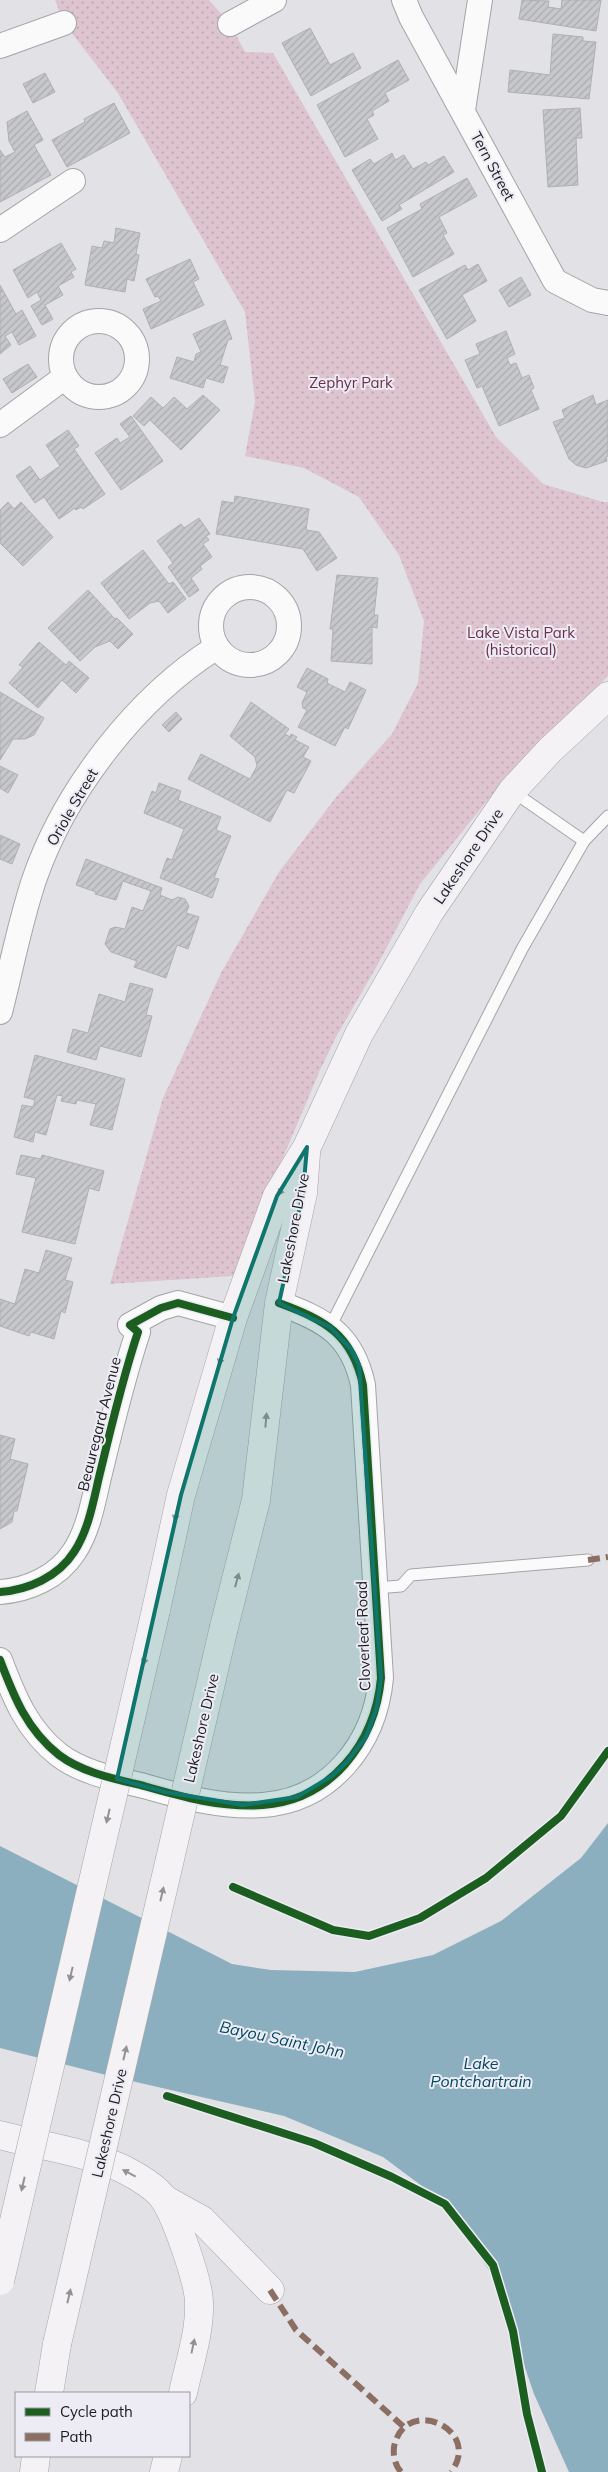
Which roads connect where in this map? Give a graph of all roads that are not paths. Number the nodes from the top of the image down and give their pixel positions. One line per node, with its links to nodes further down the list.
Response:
1 (274, 0): 5 (street)
2 (404, 0): 7 (street, Tern Street)
3 (480, 0): 7 (street)
4 (64, 23): 6 (street)
5 (230, 24)
6 (0, 46)
7 (463, 110): 10 (street, Tern Street)
8 (73, 181): 9 (street)
9 (0, 230)
10 (608, 303)
11 (65, 377): 12 (street)
12 (0, 426)
13 (217, 647): 18 (street, Oriole Street)
14 (608, 696): 15 (street, Lakeshore Drive)
15 (512, 791): 17 (lane); 19 (street, Lakeshore Drive)
16 (608, 816): 17 (lane)
17 (584, 841): 22 (lane)
18 (0, 1012)
19 (307, 1147): 20 (street, Lakeshore Drive); 21 (street, Lakeshore Drive, one-way to 21)
20 (279, 1303): 22 (street, Cloverleaf Road); 31 (street, Lakeshore Drive, one-way to 20, bridge)
21 (233, 1318): 25 (street, Beauregard Avenue); 29 (street, Lakeshore Drive, one-way to 29, bridge)
22 (330, 1327): 24 (street, Cloverleaf Road)
23 (588, 1560): 24 (lane)
24 (375, 1588): 26 (street, Cloverleaf Road)
25 (0, 1592)
26 (0, 1660)
27 (0, 2135): 28 (street, one-way to 27)
28 (164, 2199): 30 (street); 32 (street, one-way to 28)
29 (0, 2281)
30 (270, 2290)
31 (48, 2392)
32 (183, 2392)
33 (36, 2457): 35 (street)
34 (168, 2457): 36 (street)
35 (34, 2472)
36 (164, 2472)

